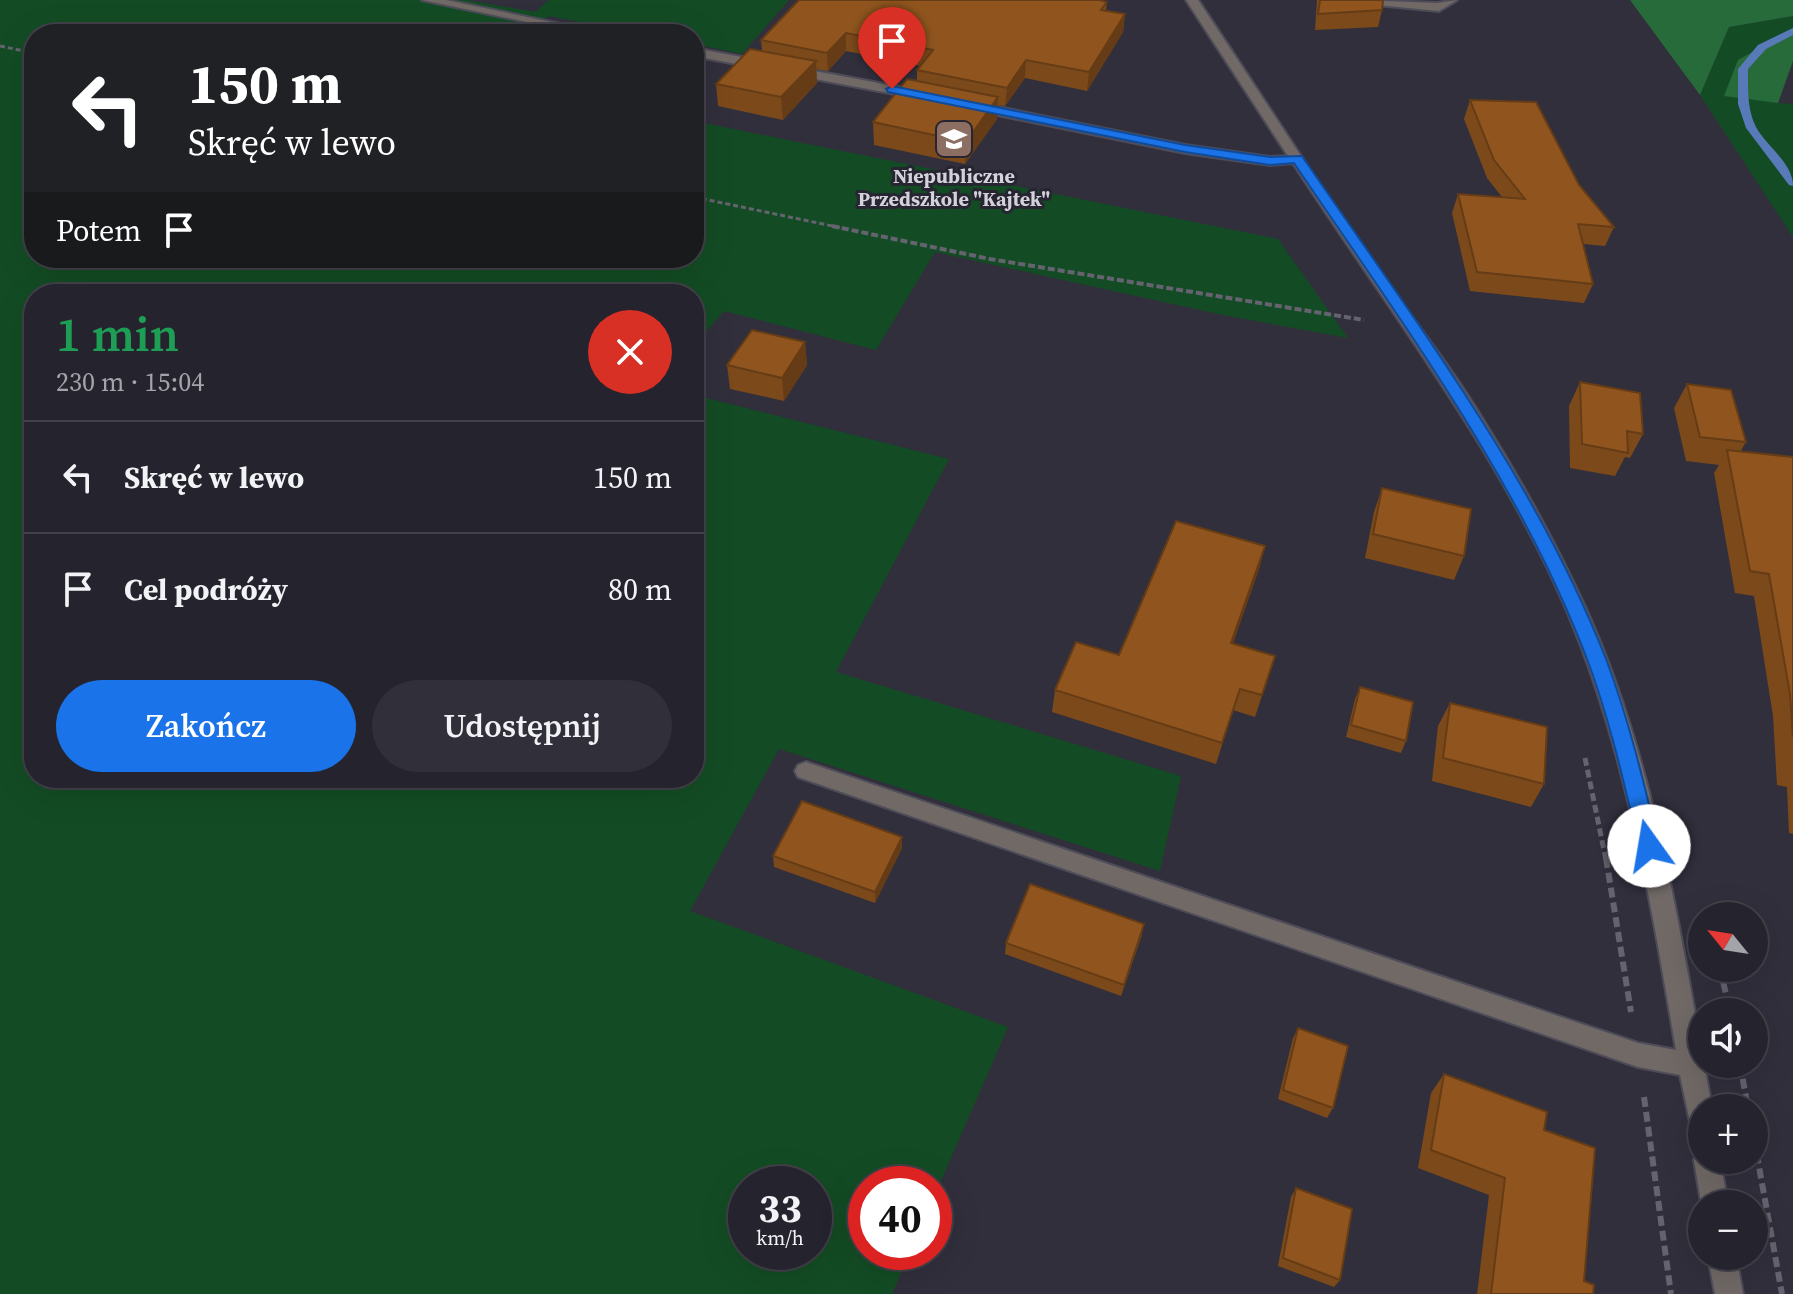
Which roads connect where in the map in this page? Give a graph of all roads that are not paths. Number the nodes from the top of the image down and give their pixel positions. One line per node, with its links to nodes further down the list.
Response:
1 (428, 0): 5 (street)
2 (1192, 0): 9 (street)
3 (1367, 0): 4 (street)
4 (1451, 0)
5 (552, 24)
6 (704, 54): 7 (street)
7 (936, 98)
8 (966, 104): 9 (street)
9 (1297, 159): 11 (street)
10 (806, 771): 12 (street)
11 (1688, 1043)
12 (1688, 1064)
13 (1725, 1270): 14 (street)
14 (1729, 1294)

